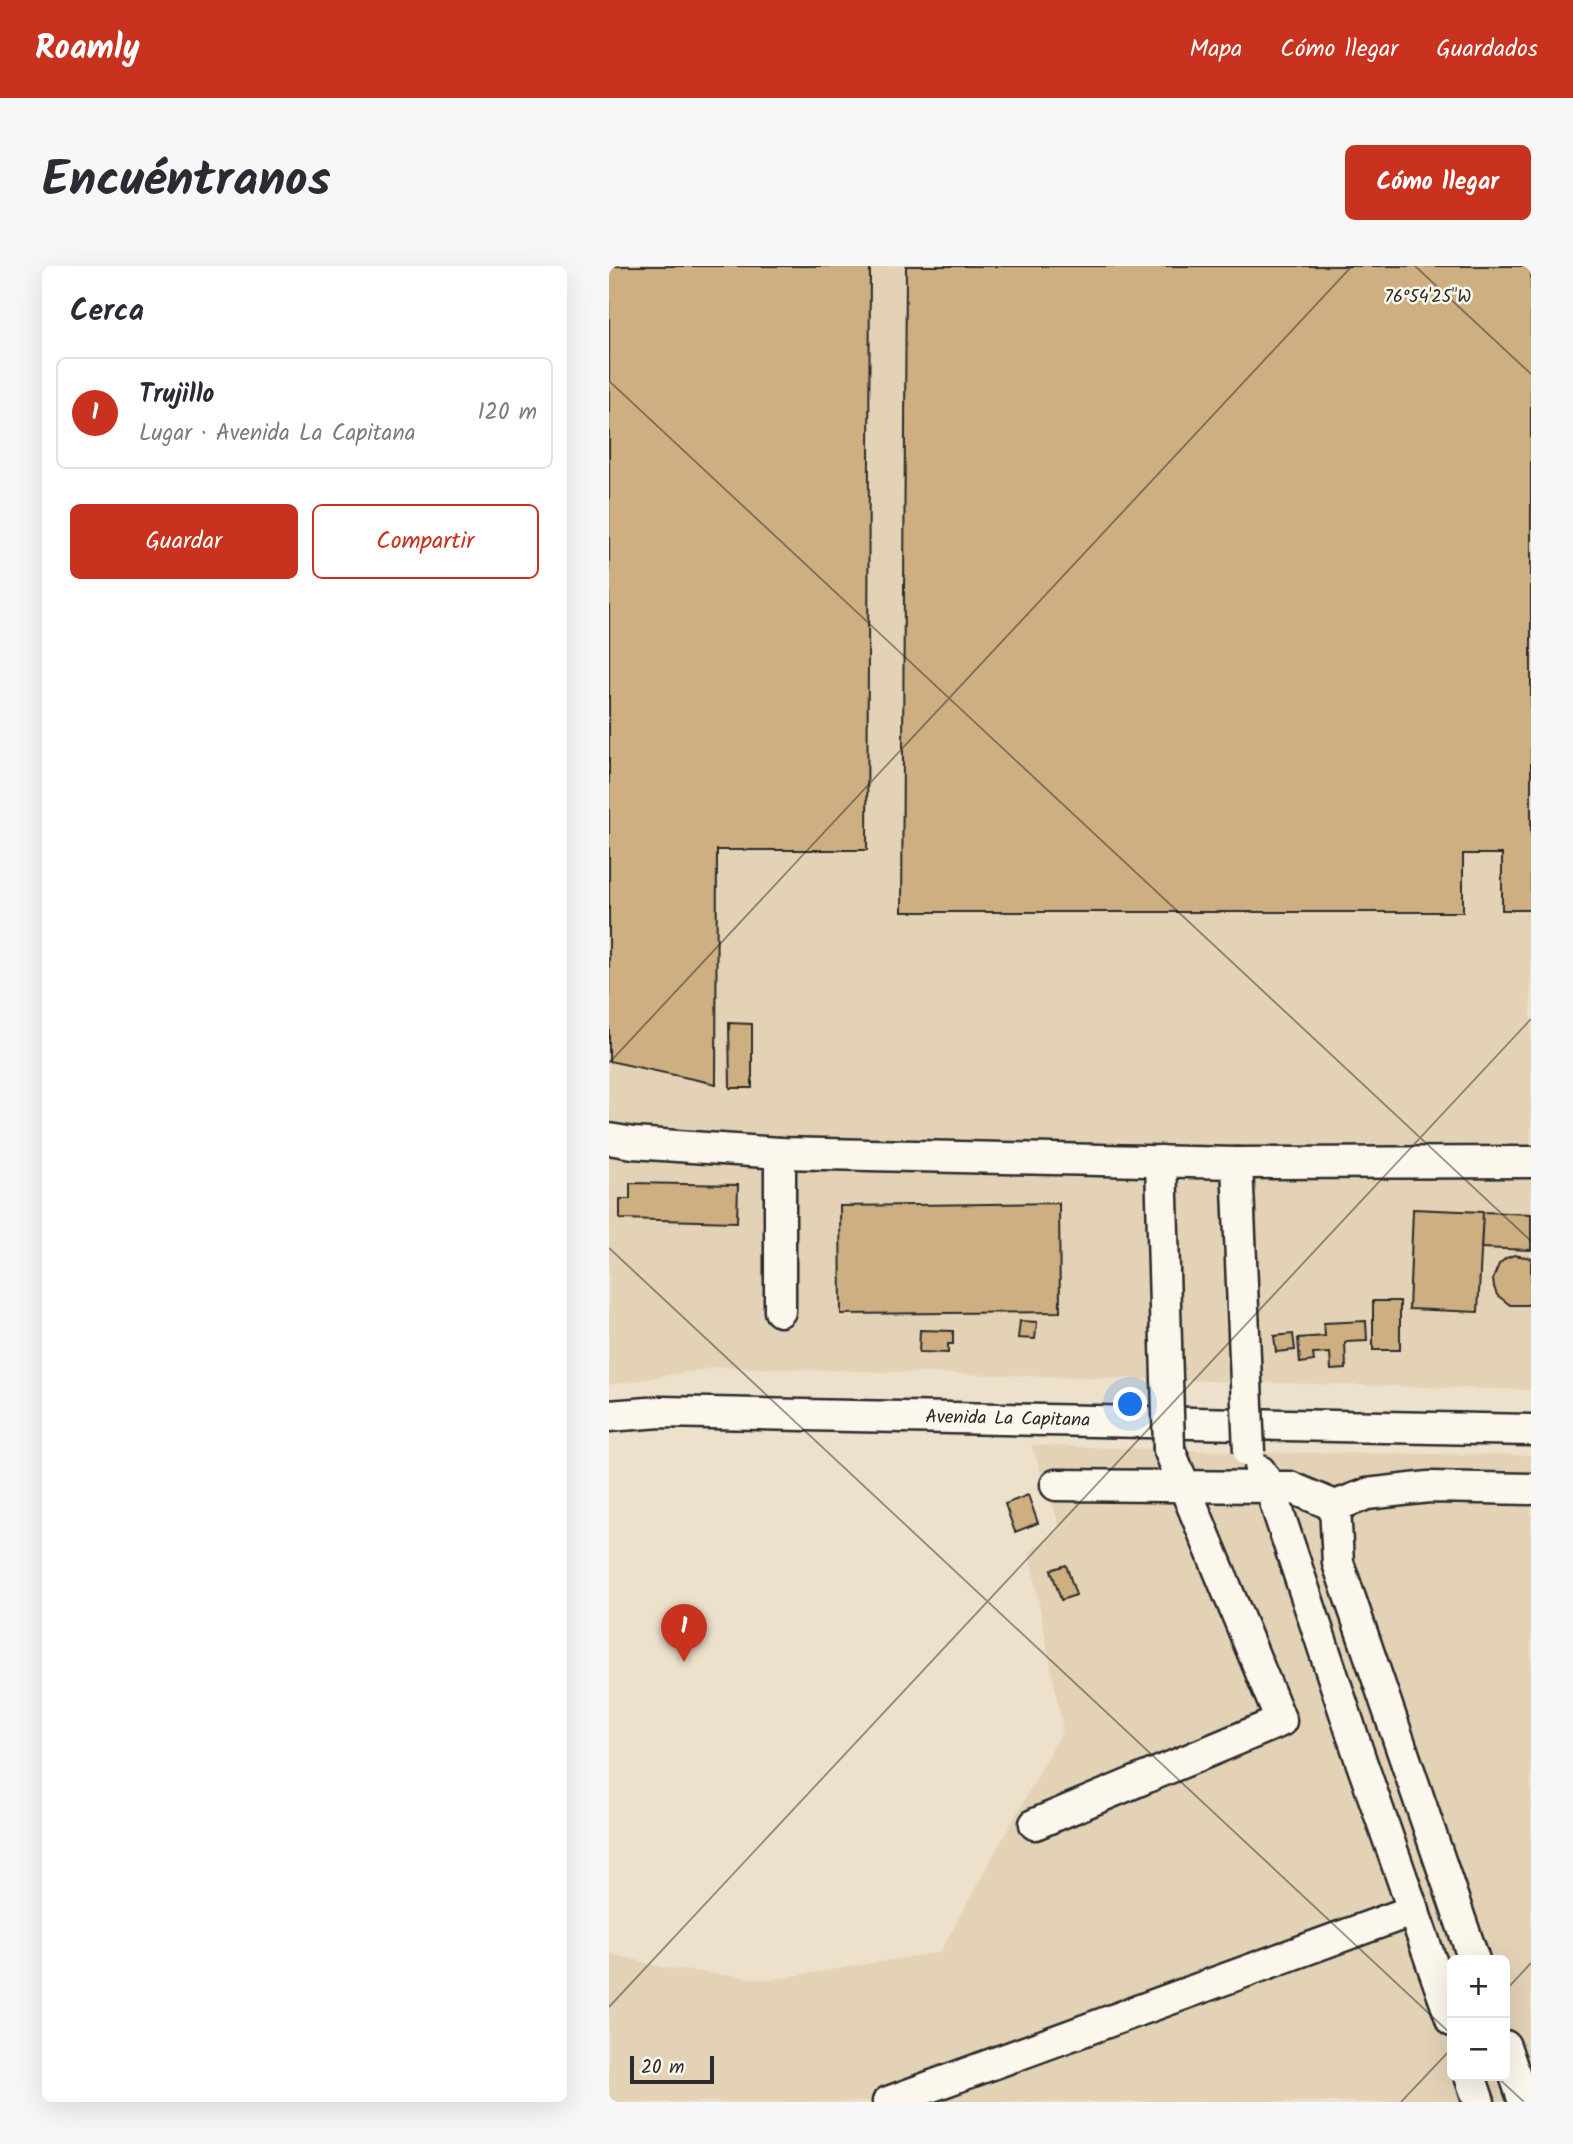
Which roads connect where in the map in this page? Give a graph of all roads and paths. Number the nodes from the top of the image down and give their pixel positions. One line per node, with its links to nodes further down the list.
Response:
1 (617, 1143): 2 (street)
2 (780, 1153): 3 (street); 6 (street)
3 (1161, 1161): 5 (street); 10 (street, bridge)
4 (1531, 1162): 5 (street)
5 (1237, 1163): 11 (street, bridge)
6 (781, 1311)
7 (609, 1416): 8 (street, Avenida La Capitana)
8 (1531, 1430)
9 (1056, 1485): 10 (street)
10 (1184, 1486): 11 (street); 14 (street)
11 (1270, 1487): 13 (street); 15 (street)
12 (1531, 1489): 13 (street)
13 (1335, 1506): 16 (street)
14 (1035, 1824)
15 (1415, 1910): 17 (street); 20 (street)
16 (1472, 1955)
17 (1451, 2018)
18 (1510, 2061): 22 (street)
19 (1472, 2081): 21 (street)
20 (888, 2102)
21 (1479, 2102)
22 (1524, 2102)

